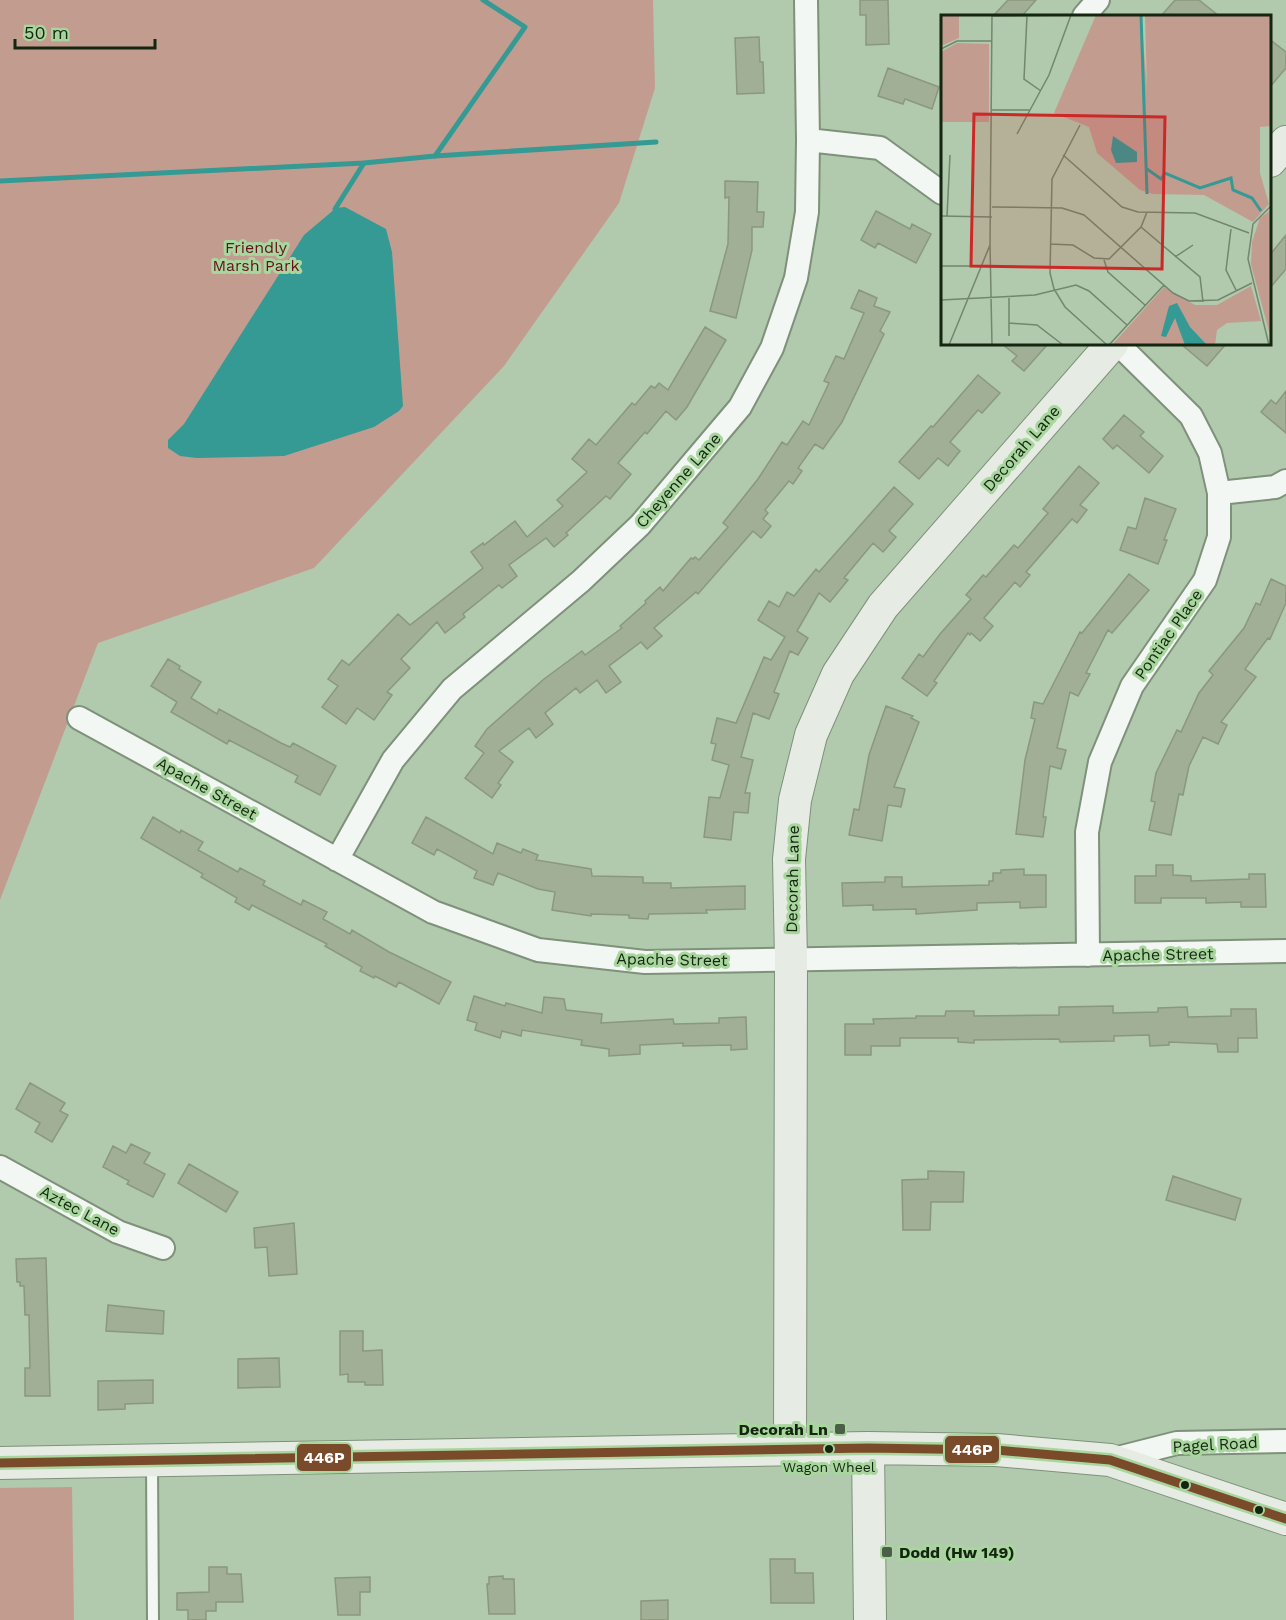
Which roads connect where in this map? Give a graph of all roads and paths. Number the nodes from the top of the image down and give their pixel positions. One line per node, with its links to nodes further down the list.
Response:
1 (806, 0): 4 (street, Cheyenne Lane)
2 (1098, 0): 3 (street)
3 (1085, 15)
4 (808, 140): 7 (street); 13 (street, Cheyenne Lane)
5 (1286, 142): 6 (street)
6 (1271, 159)
7 (940, 186)
8 (1111, 345): 16 (street, Decorah Lane)
9 (1119, 345): 11 (street, Pontiac Place)
10 (1286, 481): 11 (street)
11 (1219, 493): 15 (street, Pontiac Place)
12 (79, 718): 13 (street, Apache Street)
13 (338, 860): 16 (street, Apache Street)
14 (1286, 951): 15 (street, Apache Street)
15 (1088, 955): 16 (street, Apache Street)
16 (790, 960): 21 (street, Decorah Lane)
17 (0, 1167): 18 (street, Aztec Lane)
18 (163, 1248)
19 (1286, 1441): 22 (street, Pagel Road)
20 (868, 1448): 21 (street); 22 (street); 27 (street)
21 (790, 1449): 23 (street)
22 (1110, 1460): 25 (street)
23 (152, 1461): 24 (street); 26 (lane)
24 (0, 1463)
25 (1286, 1519)
26 (153, 1620)
27 (870, 1620)

